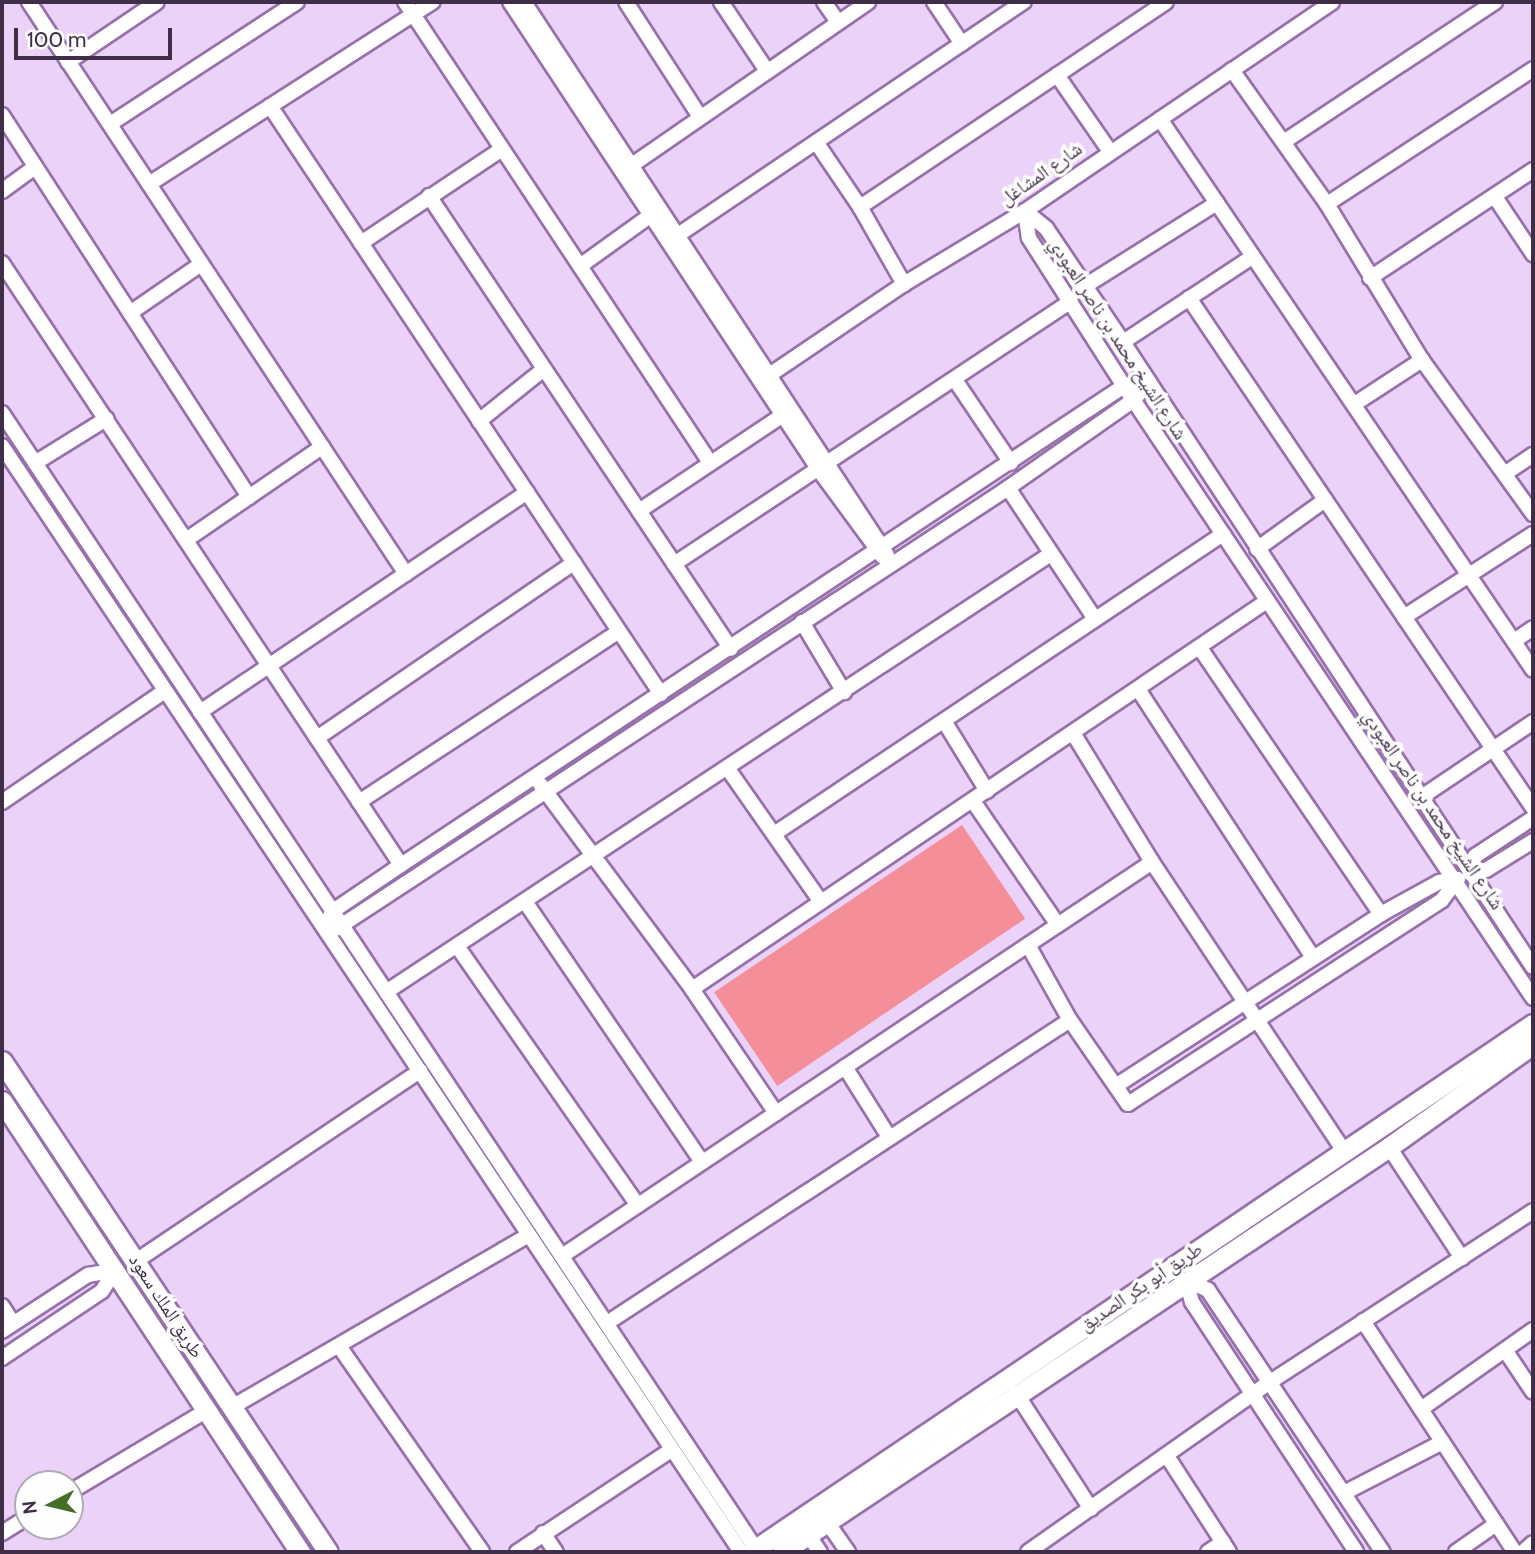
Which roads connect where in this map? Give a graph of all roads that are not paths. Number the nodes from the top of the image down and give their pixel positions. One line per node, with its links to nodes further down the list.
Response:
1 (29, 2): 20 (street)
2 (157, 2): 20 (street)
3 (297, 2): 29 (street)
4 (405, 2): 17 (street)
5 (433, 2): 17 (street)
6 (510, 2): 45 (street)
7 (524, 2): 34 (street)
8 (626, 2): 27 (street)
9 (721, 2): 23 (street)
10 (824, 2): 18 (street)
11 (869, 2): 18 (street)
12 (934, 2): 19 (street)
13 (1024, 2): 19 (street)
14 (1166, 2): 24 (street)
15 (1332, 2): 22 (street, شارع المشاغل)
16 (1495, 2): 30 (street)
17 (413, 15): 25 (street); 32 (street)
18 (838, 22): 23 (street)
19 (962, 44): 31 (street)
20 (68, 61): 29 (street)
21 (1533, 69): 42 (street)
22 (1232, 70): 28 (street, شارع المشاغل); 30 (street)
23 (767, 71): 27 (street)
24 (1057, 75): 33 (street); 43 (street)
25 (270, 106): 37 (street); 47 (street)
26 (2, 116): 35 (street)
27 (700, 117): 34 (street)
28 (1160, 119): 33 (street, شارع المشاغل); 41 (street)
29 (110, 124): 37 (street)
30 (1284, 141): 42 (street)
31 (816, 142): 43 (street); 46 (street)
32 (502, 149): 39 (street); 52 (street)
33 (1108, 150): 44 (street, شارع المشاغل)
34 (632, 165): 45 (street)
35 (35, 167): 38 (street); 58 (street)
36 (1533, 170): 40 (street)
37 (149, 184): 51 (street)
38 (2, 191)
39 (429, 195): 47 (street); 61 (street)
40 (1495, 197): 48 (street); 53 (street)
41 (1217, 203): 49 (street); 55 (street)
42 (1327, 204): 53 (street)
43 (860, 207): 54 (street)
44 (1025, 211): 54 (street, شارع المشاغل); 55 (street, شارع الشيخ محمد بن ناصر العبودي); 57 (street, شارع الشيخ محمد بن ناصر العبودي)
45 (656, 212): 46 (street); 52 (street); 68 (street)
46 (678, 235): 62 (street)
47 (361, 243): 71 (street)
48 (1533, 254)
49 (1252, 257): 56 (street); 67 (street)
50 (2, 262): 70 (street)
51 (201, 264): 58 (street); 73 (street)
52 (580, 266): 75 (street)
53 (1370, 278): 60 (street)
54 (904, 284): 62 (street, شارع المشاغل)
55 (1085, 286): 59 (street, شارع الشيخ محمد بن ناصر العبودي)
56 (1189, 298): 59 (street); 83 (street)
57 (1071, 301): 63 (street); 65 (street, شارع الشيخ محمد بن ناصر العبودي)
58 (130, 313): 82 (street)
59 (1123, 342): 64 (street, شارع الشيخ محمد بن ناصر العبودي)
60 (1422, 360): 67 (street); 79 (street)
61 (544, 369): 71 (street); 84 (street)
62 (771, 374): 68 (street)
63 (955, 380): 76 (street); 78 (street)
64 (1148, 381): 65 (street); 66 (street); 90 (street, شارع الشيخ محمد بن ناصر العبودي)
65 (1124, 386): 66 (street, شارع الشيخ محمد بن ناصر العبودي); 76 (street)
66 (1135, 399): 80 (street); 86 (street, شارع الشيخ محمد بن ناصر العبودي)
67 (1356, 403): 95 (street)
68 (788, 411): 75 (street); 78 (street)
69 (2, 413): 77 (street)
70 (106, 419): 77 (street); 88 (street)
71 (479, 421): 81 (street)
72 (2, 446): 109 (street)
73 (322, 447): 82 (street); 96 (street)
74 (1533, 455): 79 (street)
75 (709, 461): 84 (street)
76 (1011, 463): 89 (street)
77 (35, 464): 112 (street)
78 (824, 466): 89 (street); 94 (street)
79 (1506, 473): 85 (street)
80 (1008, 488): 91 (street); 93 (street)
81 (527, 492): 92 (street); 96 (street)
82 (249, 497): 88 (street)
83 (1325, 500): 90 (street); 98 (street)
84 (639, 511): 94 (street)
85 (1533, 514)
86 (1223, 534): 97 (street, شارع الشيخ محمد بن ناصر العبودي); 99 (street)
87 (1533, 534): 95 (street)
88 (186, 540): 106 (street)
89 (880, 549): 93 (street); 105 (street)
90 (1256, 549): 122 (street, شارع الشيخ محمد بن ناصر العبودي)
91 (1049, 555): 99 (street); 110 (street)
92 (574, 563): 102 (street); 116 (street)
93 (889, 563): 100 (street)
94 (674, 564): 105 (street)
95 (1469, 573): 98 (street); 103 (street)
96 (405, 574): 106 (street)
97 (1268, 601): 104 (street); 133 (street, شارع الشيخ محمد بن ناصر العبودي)
98 (1404, 617): 117 (street)
99 (1095, 619): 113 (street)
100 (802, 622): 110 (street); 120 (street)
101 (1533, 628): 103 (street)
102 (619, 631): 111 (street); 125 (street)
103 (1514, 641): 107 (street)
104 (1200, 648): 108 (street); 137 (street)
105 (731, 649): 111 (street)
106 (269, 666): 112 (street); 116 (street)
107 (1533, 670)
108 (1138, 689): 115 (street); 143 (street)
109 (163, 692): 124 (street); 140 (street)
110 (844, 692): 118 (street)
111 (661, 694): 119 (street)
112 (200, 712): 136 (street)
113 (944, 721): 121 (street); 128 (street)
114 (1533, 722): 117 (street)
115 (1073, 733): 121 (street); 131 (street)
116 (317, 738): 125 (street)
117 (1493, 749): 122 (street); 126 (street)
118 (728, 769): 128 (street); 130 (street)
119 (534, 777): 120 (street); 132 (street)
120 (547, 791): 130 (street); 139 (street)
121 (988, 791): 123 (street)
122 (1423, 796): 133 (street, شارع الشيخ محمد بن ناصر العبودي)
123 (973, 800): 134 (street); 138 (street)
124 (2, 802)
125 (359, 802): 132 (street)
126 (1533, 808)
127 (1533, 818): 133 (street)
128 (774, 834): 134 (street)
129 (1533, 841): 133 (street)
130 (593, 859): 135 (street); 145 (street)
131 (1152, 862): 138 (street); 148 (street)
132 (401, 865): 136 (street)
133 (1464, 876): 137 (street); 144 (street, شارع الشيخ محمد بن ناصر العبودي); 147 (street, شارع الشيخ محمد بن ناصر العبودي); 150 (street)
134 (821, 902): 145 (street)
135 (526, 903): 142 (street); 162 (street)
136 (333, 911): 139 (street); 140 (street)
137 (1381, 914): 143 (street)
138 (1058, 925): 141 (street)
139 (344, 928): 140 (street); 146 (street)
140 (323, 931): 155 (street)
141 (1028, 945): 149 (street); 154 (street)
142 (457, 946): 146 (street); 163 (street)
143 (1313, 957): 148 (street)
144 (1533, 967)
145 (692, 989): 158 (street)
146 (386, 992): 166 (street)
147 (1533, 998)
148 (1244, 1000): 150 (street); 156 (street)
149 (1070, 1020): 156 (street); 159 (street)
150 (1258, 1021): 156 (street); 161 (street)
151 (1533, 1024): 161 (main road, طريق أبو بكر الصديق)
152 (1533, 1044): 160 (main road, طريق أبو بكر الصديق)
153 (2, 1061): 168 (main road, طريق الملك سعود)
154 (845, 1067): 158 (street); 159 (street)
155 (421, 1071): 165 (street); 168 (street)
156 (1117, 1085)
157 (2, 1101): 169 (main road, طريق الملك سعود)
158 (776, 1113): 162 (street)
159 (889, 1137): 173 (street)
160 (1389, 1147): 167 (street); 170 (main road, طريق أبو بكر الصديق)
161 (1343, 1150): 198 (main road, طريق أبو بكر الصديق)
162 (702, 1162): 163 (street)
163 (638, 1205): 166 (street)
164 (1533, 1211): 167 (street)
165 (527, 1236): 176 (street); 187 (street)
166 (562, 1256): 173 (street)
167 (1462, 1258): 172 (street)
168 (136, 1261): 183 (main road, طريق الملك سعود)
169 (115, 1270): 174 (street); 178 (street); 185 (main road, طريق الملك سعود)
170 (1186, 1280): 179 (street); 181 (main road, طريق أبو بكر الصديق); 182 (street)
171 (2, 1306): 174 (street)
172 (1363, 1321): 179 (street); 184 (street)
173 (607, 1323): 198 (street)
174 (8, 1327)
175 (1533, 1330): 177 (street)
176 (339, 1346): 183 (street); 201 (street)
177 (1505, 1350): 180 (street); 184 (street)
178 (2, 1358)
179 (1270, 1382): 182 (street); 190 (street)
180 (1533, 1392)
181 (1016, 1393): 191 (street); 192 (main road, طريق أبو بكر الصديق)
182 (1254, 1397): 188 (street); 209 (street)
183 (232, 1407): 200 (main road, طريق الملك سعود)
184 (1421, 1409): 186 (street)
185 (206, 1411): 189 (street); 199 (main road, طريق الملك سعود)
186 (1443, 1442): 190 (street); 193 (street)
187 (671, 1450): 194 (street); 198 (street)
188 (1167, 1456): 191 (street); 197 (street)
189 (84, 1484)
190 (1344, 1493): 210 (street)
191 (1091, 1509): 207 (street)
192 (827, 1522): 195 (main road, طريق أبو بكر الصديق); 206 (street)
193 (1496, 1524): 211 (street); 212 (street)
194 (543, 1533): 202 (street); 203 (street)
195 (808, 1535): 204 (main road, طريق أبو بكر الصديق); 205 (street)
196 (1533, 1543): 213 (street)
197 (1226, 1547): 208 (street)
198 (751, 1551)
199 (300, 1552)
200 (328, 1552)
201 (482, 1552)
202 (517, 1552)
203 (556, 1552)
204 (782, 1552)
205 (820, 1552)
206 (848, 1552)
207 (1028, 1552)
208 (1208, 1552)
209 (1356, 1552)
210 (1383, 1552)
211 (1456, 1552)
212 (1515, 1552)
213 (1524, 1552)

